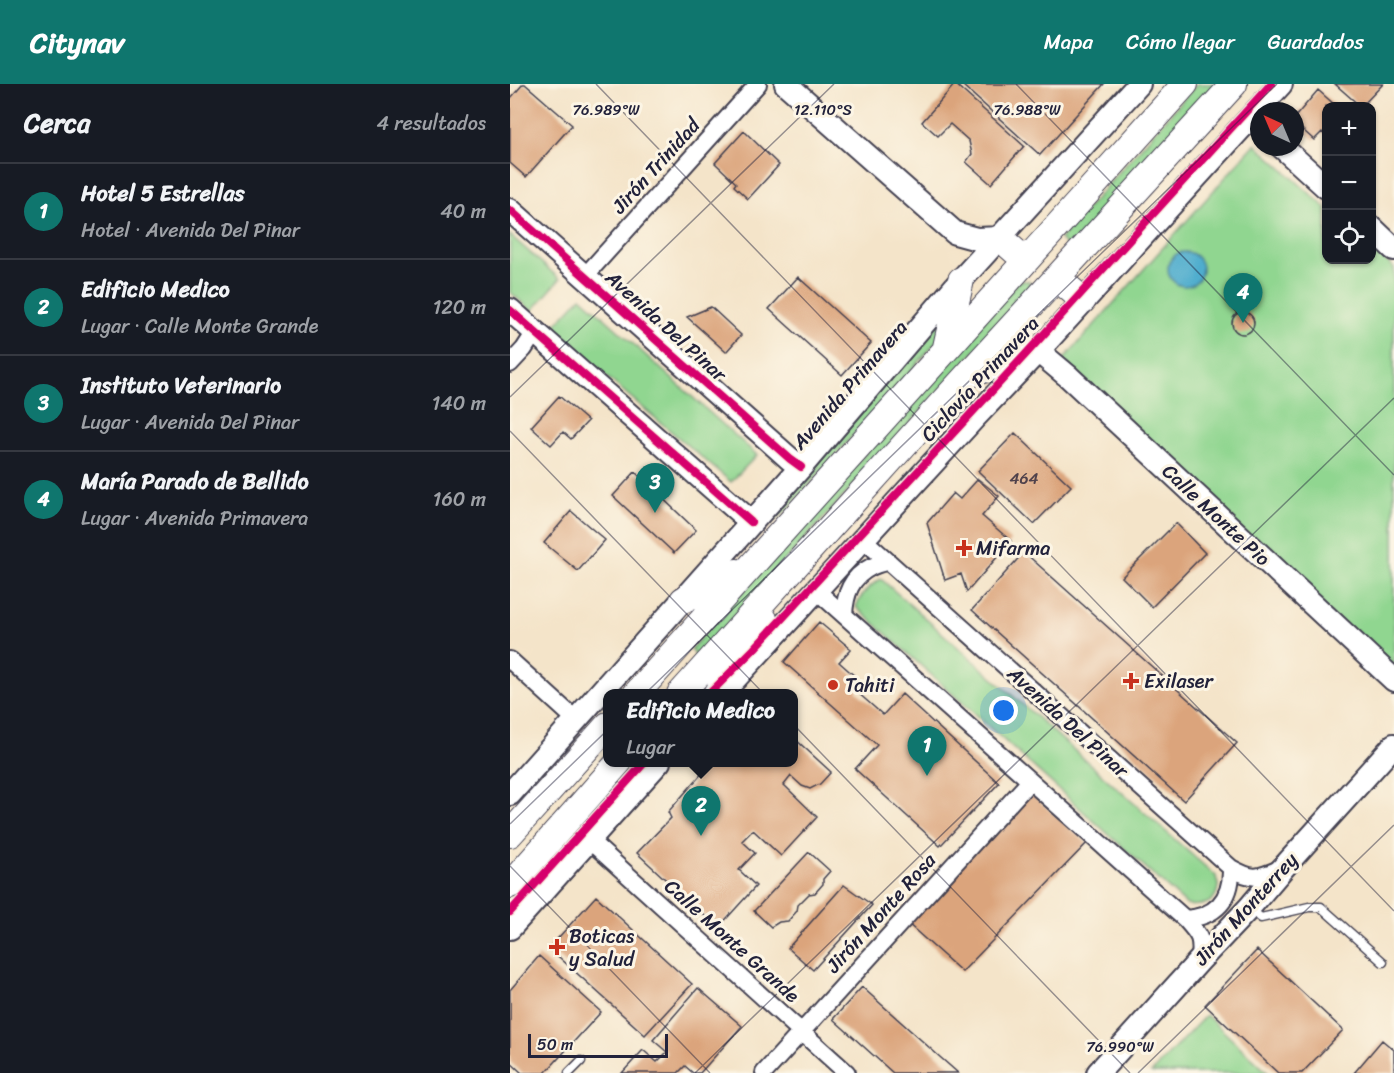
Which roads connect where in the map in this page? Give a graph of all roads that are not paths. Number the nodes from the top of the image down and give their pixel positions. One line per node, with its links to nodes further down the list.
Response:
1 (758, 84): 17 (street, Jirón Trinidad)
2 (786, 84): 12 (street)
3 (1140, 84): 14 (street, Avenida Primavera)
4 (1185, 84): 16 (main road)
5 (1234, 84): 18 (main road)
6 (1281, 84): 7 (street)
7 (1268, 102)
8 (1250, 126): 20 (street)
9 (1292, 156): 10 (street)
10 (1322, 183)
11 (510, 210): 17 (street, Avenida Del Pinar)
12 (955, 232): 14 (street); 19 (street)
13 (1376, 233): 15 (street)
14 (1000, 238): 16 (main road); 19 (street, Avenida Primavera)
15 (1394, 249)
16 (1026, 260): 23 (main road)
17 (585, 276): 27 (street, Avenida Del Pinar)
18 (1057, 278): 20 (main road); 26 (main road)
19 (961, 280): 23 (main road); 27 (street, Avenida Primavera)
20 (1083, 300): 24 (street)
21 (510, 310): 22 (street)
22 (535, 332): 25 (street); 28 (street)
23 (945, 351): 31 (main road)
24 (1038, 351): 26 (main road); 29 (street); 37 (street, Calle Monte Pio)
25 (510, 364)
26 (968, 375): 32 (main road)
27 (795, 463): 28 (street, Avenida Primavera)
28 (743, 515): 34 (street, Avenida Primavera)
29 (863, 539): 30 (street, Avenida Del Pinar); 33 (street)
30 (889, 562): 35 (street); 53 (street, Avenida Del Pinar)
31 (753, 564): 34 (main road); 39 (main road)
32 (791, 569): 40 (main road); 41 (main road)
33 (817, 591): 35 (street); 42 (street)
34 (683, 600): 38 (street, Avenida Primavera)
35 (844, 615): 49 (street)
36 (510, 660): 44 (street)
37 (1394, 680)
38 (604, 689)
39 (640, 689)
40 (684, 689)
41 (719, 689)
42 (726, 689)
43 (603, 690): 44 (street, Avenida Primavera)
44 (576, 720): 50 (street, Avenida Primavera)
45 (603, 731): 51 (main road)
46 (1394, 744): 54 (street, Jirón Monterrey)
47 (615, 767): 55 (main road)
48 (655, 767): 52 (street)
49 (1030, 781): 57 (street); 61 (street, Jirón Monte Rosa)
50 (510, 794)
51 (510, 834)
52 (589, 840): 58 (street); 61 (street, Calle Monte Grande)
53 (1231, 868): 54 (street, Avenida Del Pinar); 57 (street)
54 (1283, 868): 56 (street, Jirón Monterrey)
55 (510, 885)
56 (1249, 908): 59 (street, Jirón Monterrey); 60 (lane)
57 (1185, 919): 59 (street)
58 (510, 928)
59 (1200, 960): 66 (street, Jirón Monterrey)
60 (1383, 962)
61 (801, 1032): 64 (street, Jirón Monte Rosa); 65 (street, Calle Monte Grande)
62 (581, 1060): 63 (lane)
63 (569, 1073)
64 (764, 1073)
65 (847, 1073)
66 (1098, 1073)

